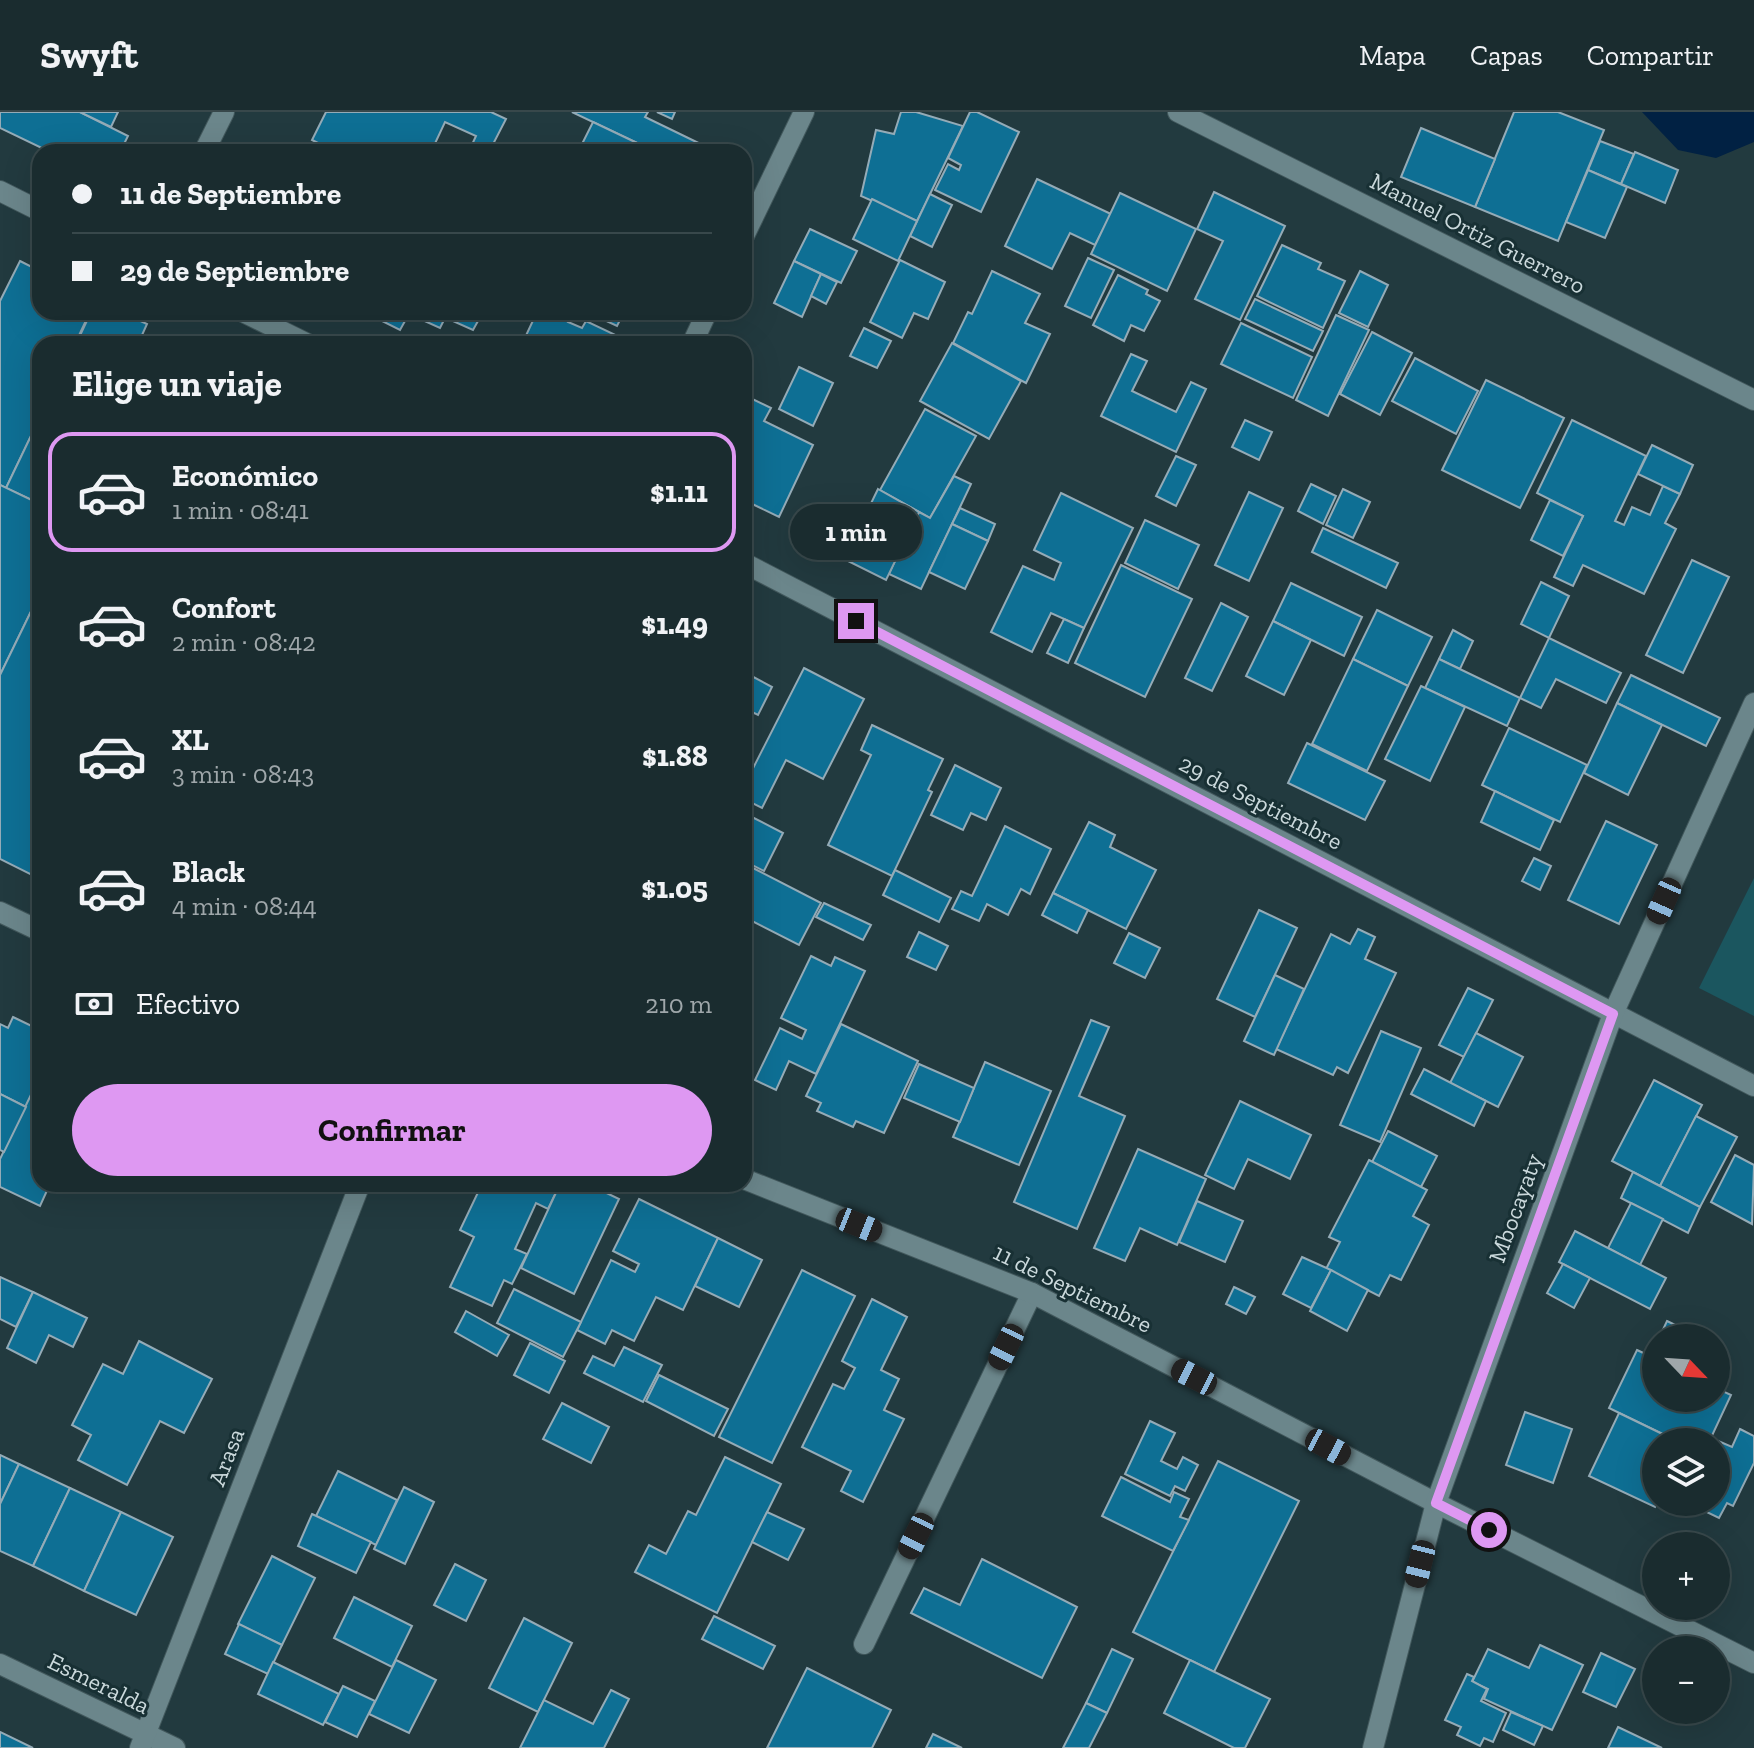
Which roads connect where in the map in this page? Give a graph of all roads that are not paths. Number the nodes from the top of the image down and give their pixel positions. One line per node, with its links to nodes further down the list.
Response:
1 (224, 112): 4 (street)
2 (804, 112): 7 (street)
3 (1178, 112): 10 (street, Manuel Ortiz Guerrero)
4 (208, 144)
5 (0, 191): 6 (street)
6 (32, 207)
7 (752, 219)
8 (259, 320): 9 (street)
9 (292, 336)
10 (1754, 400)
11 (752, 567): 15 (street, 29 de Septiembre)
12 (1754, 703): 15 (street, Mbocayaty)
13 (0, 912): 14 (street)
14 (32, 927)
15 (1613, 1014): 16 (street, 29 de Septiembre); 20 (street, Mbocayaty)
16 (1754, 1086)
17 (752, 1182): 19 (street, 11 de Septiembre)
18 (357, 1192): 24 (street, Arasa)
19 (1032, 1293): 20 (street, 11 de Septiembre); 21 (street)
20 (1436, 1503): 22 (street, 11 de Septiembre); 26 (street, Mbocayaty)
21 (864, 1644)
22 (1754, 1663)
23 (0, 1664): 24 (street, Esmeralda)
24 (143, 1741): 25 (street, Esmeralda)
25 (175, 1748)
26 (1373, 1748)

